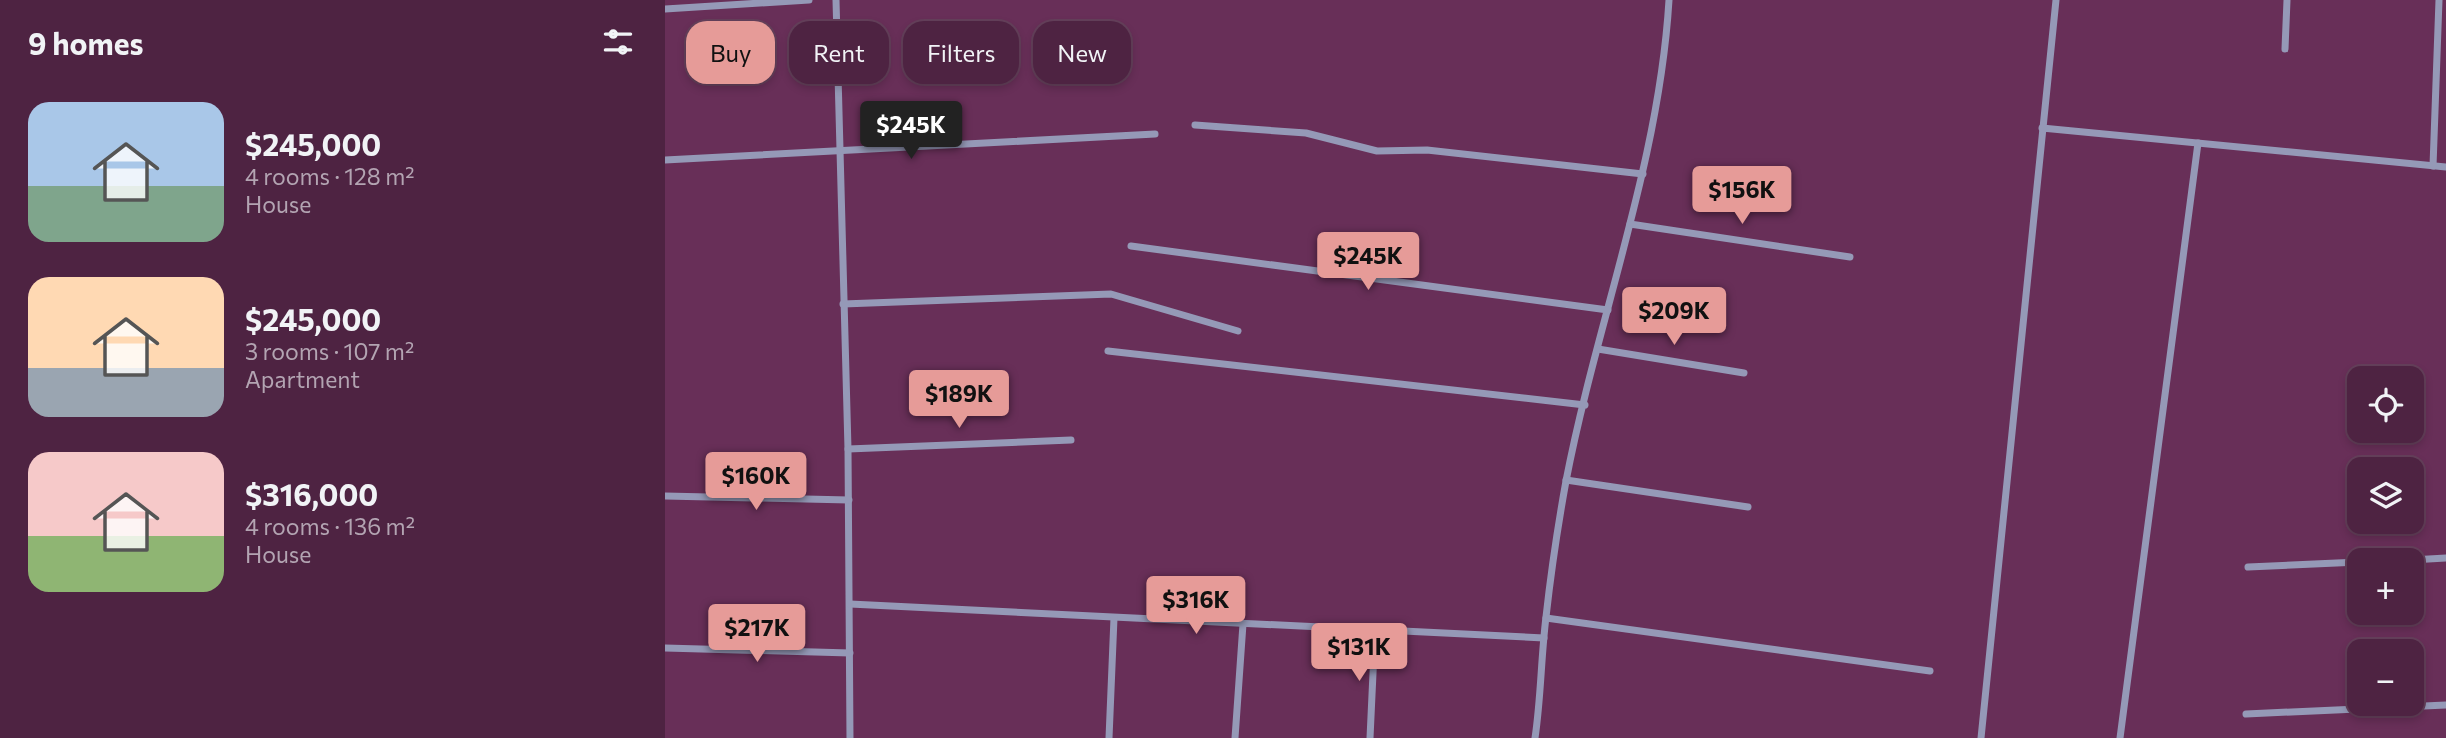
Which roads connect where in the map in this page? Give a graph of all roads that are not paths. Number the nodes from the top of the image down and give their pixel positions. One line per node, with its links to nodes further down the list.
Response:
1 (809, 0): 7 (street)
2 (836, 0): 13 (street)
3 (1669, 0): 17 (street)
4 (2056, 0): 10 (street)
5 (2287, 0): 8 (street)
6 (2439, 0): 15 (street)
7 (665, 9)
8 (2285, 49)
9 (1195, 125): 17 (street)
10 (2042, 128): 12 (street); 54 (street)
11 (1155, 134): 13 (street)
12 (2198, 143): 15 (street); 55 (street)
13 (841, 151): 14 (street); 21 (street)
14 (665, 160)
15 (2433, 166): 16 (street)
16 (2446, 167)
17 (1643, 174): 18 (street)
18 (1630, 224): 20 (street); 22 (street)
19 (1131, 246): 22 (street)
20 (1850, 257)
21 (843, 304): 23 (street); 29 (street)
22 (1608, 310): 24 (street)
23 (1238, 331)
24 (1598, 349): 26 (street); 27 (street)
25 (1108, 351): 27 (street)
26 (1744, 373)
27 (1584, 405): 30 (street)
28 (1071, 440): 29 (street)
29 (848, 449): 32 (street)
30 (1566, 480): 33 (street); 40 (street)
31 (665, 496): 32 (street)
32 (849, 500): 38 (street)
33 (1748, 507)
34 (2446, 558): 35 (street)
35 (2424, 559)
36 (2347, 563): 37 (street)
37 (2248, 567)
38 (850, 604): 39 (street); 45 (street)
39 (1114, 618): 41 (street); 50 (street)
40 (1546, 618): 43 (street); 46 (street)
41 (1243, 624): 42 (street); 51 (street)
42 (1375, 630): 43 (street); 52 (street)
43 (1544, 638): 53 (street)
44 (665, 648): 45 (street)
45 (850, 653): 49 (street)
46 (1930, 671)
47 (2446, 705): 48 (street)
48 (2246, 714)
49 (850, 738)
50 (1109, 738)
51 (1235, 738)
52 (1370, 738)
53 (1535, 738)
54 (1981, 738)
55 (2120, 738)

